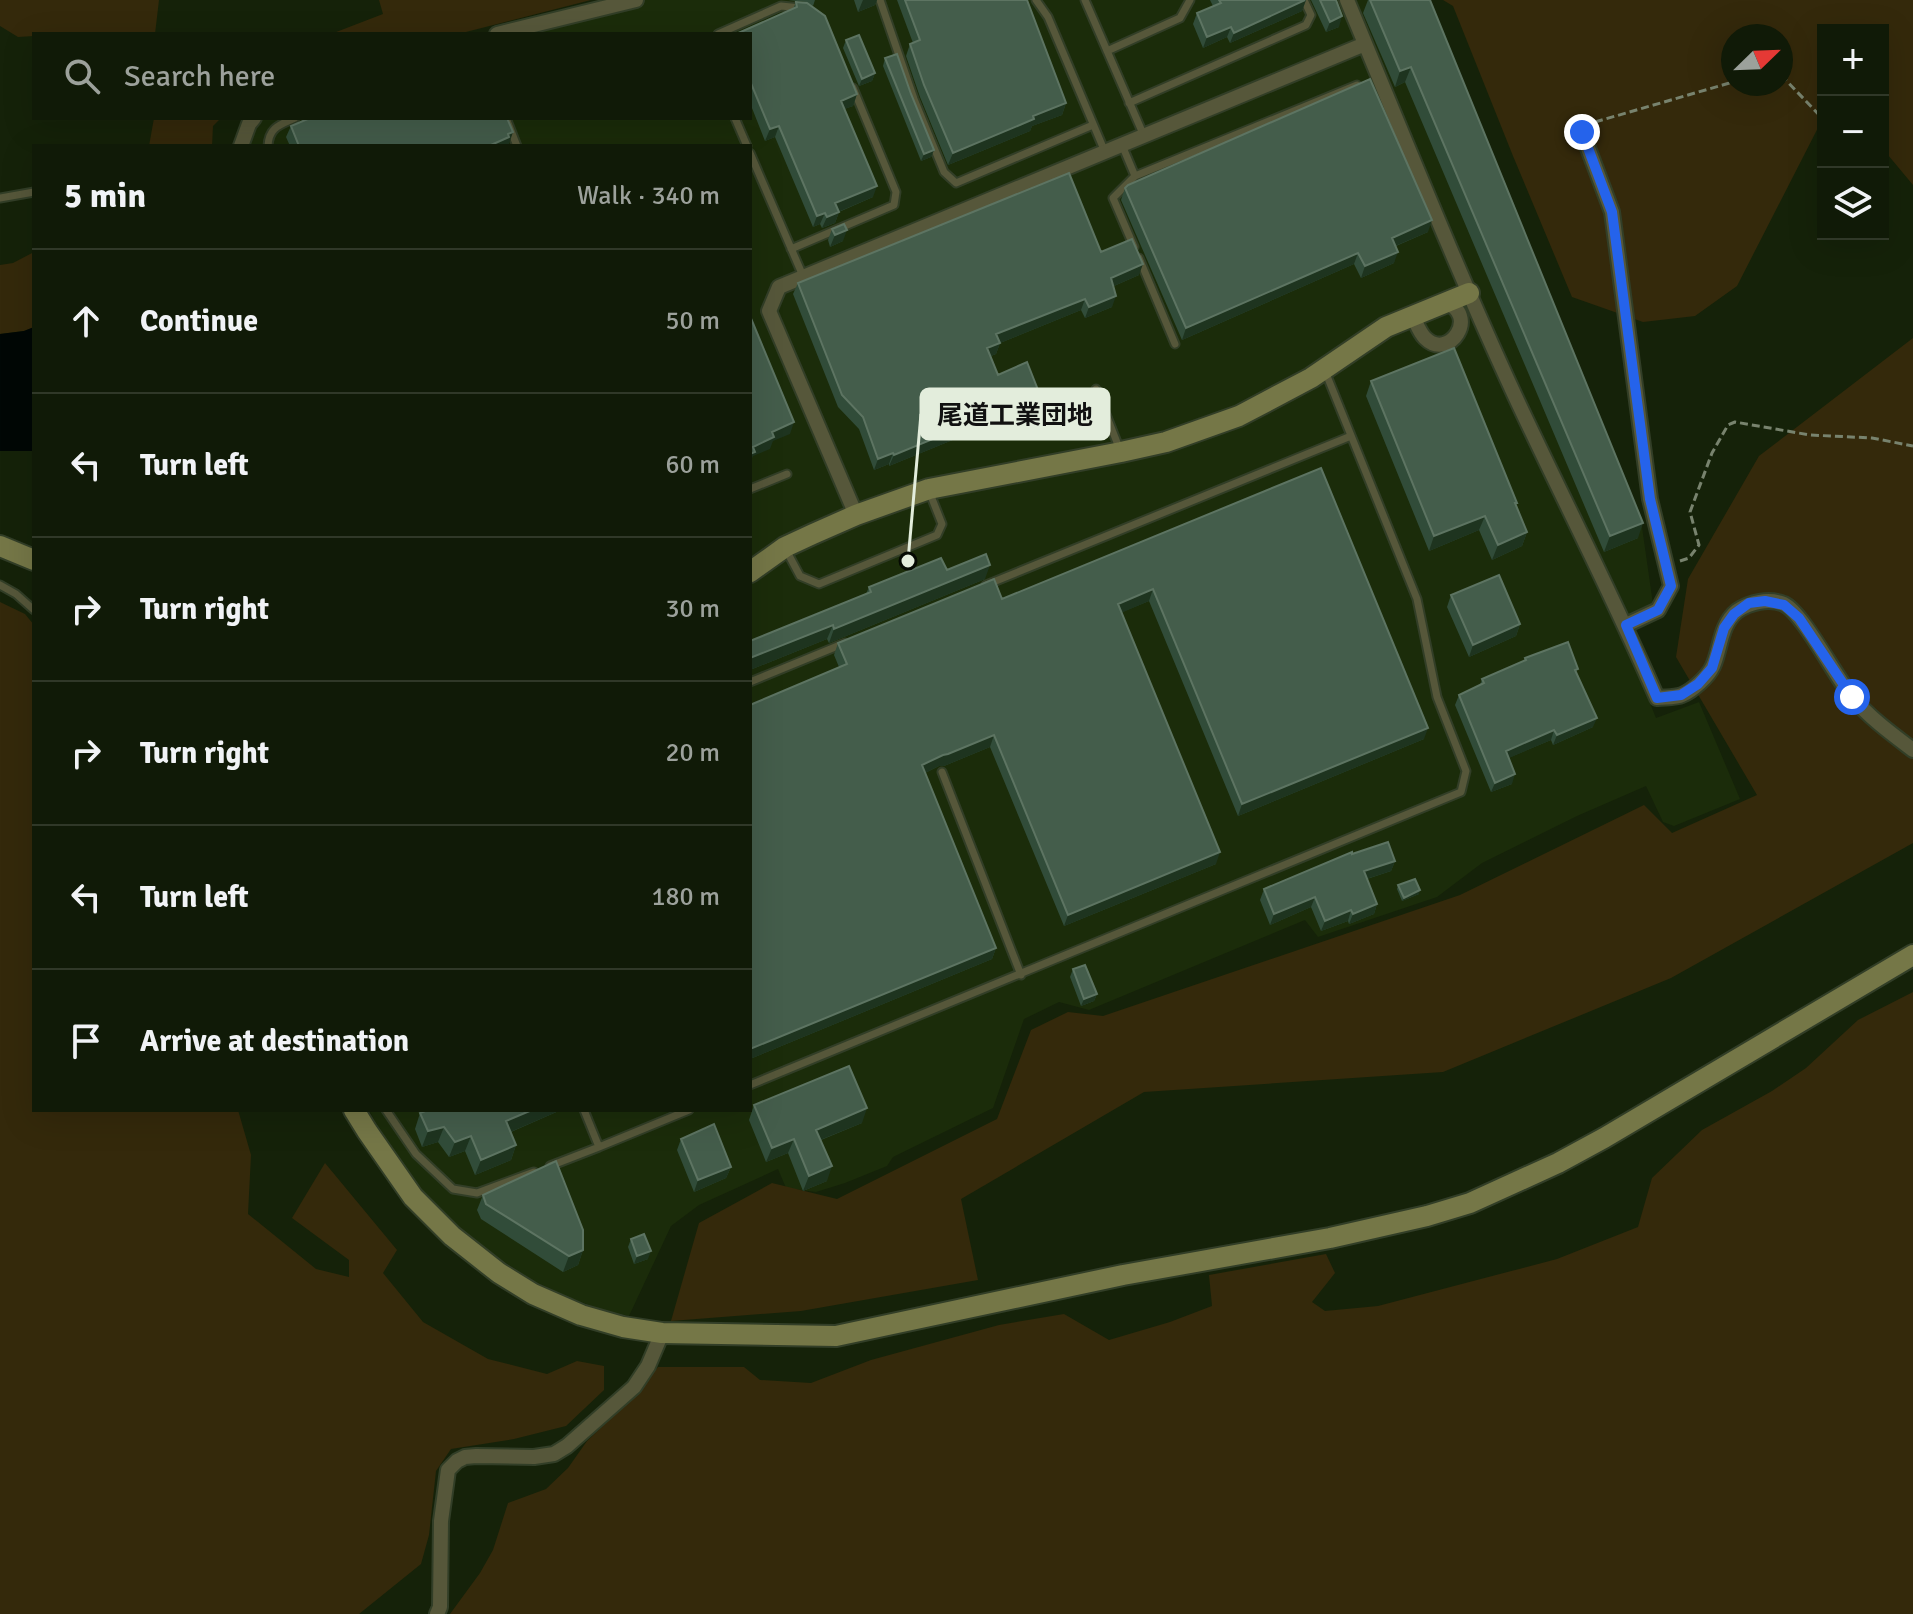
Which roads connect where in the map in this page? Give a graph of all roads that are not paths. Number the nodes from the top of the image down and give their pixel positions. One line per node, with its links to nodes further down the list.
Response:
1 (636, 0): 9 (street)
2 (880, 0): 20 (lane)
3 (1036, 0): 20 (lane)
4 (1085, 0): 12 (lane)
5 (1190, 0): 12 (lane)
6 (1304, 0): 15 (lane)
7 (1347, 0): 11 (street)
8 (805, 8): 10 (lane)
9 (505, 32)
10 (722, 32)
11 (1365, 44): 22 (street); 35 (street)
12 (1107, 51): 15 (lane)
13 (850, 79): 33 (lane)
14 (1366, 81): 30 (lane)
15 (1129, 103): 22 (lane)
16 (252, 120): 23 (street)
17 (290, 120): 24 (lane)
18 (507, 120): 25 (lane)
19 (736, 120): 26 (lane)
20 (1093, 125): 28 (lane)
21 (1582, 132): 54 (street)
22 (1144, 136): 27 (street)
23 (242, 144)
24 (268, 144)
25 (516, 144)
26 (746, 144)
27 (1122, 145): 28 (street); 30 (lane)
28 (1105, 152): 34 (street)
29 (752, 158): 33 (lane)
30 (1135, 176): 38 (lane)
31 (32, 192): 32 (lane)
32 (0, 198)
33 (791, 249): 34 (lane)
34 (803, 277): 46 (street)
35 (1469, 293): 36 (street); 54 (street)
36 (1444, 302): 37 (street); 37 (street)
37 (1412, 315): 39 (street)
38 (1175, 344)
39 (1324, 369): 41 (lane); 42 (street)
40 (1096, 389): 42 (lane)
41 (1351, 436): 52 (lane); 60 (lane)
42 (1121, 452): 45 (street)
43 (787, 474): 44 (lane)
44 (752, 488)
45 (929, 489): 46 (street); 48 (lane)
46 (856, 515): 48 (street)
47 (0, 546): 49 (street)
48 (785, 547): 50 (street)
49 (32, 559)
50 (752, 571)
51 (0, 585): 53 (lane)
52 (984, 586)
53 (32, 608)
54 (1626, 625): 57 (street)
55 (853, 640): 56 (lane)
56 (752, 681)
57 (1913, 750)
58 (942, 772): 60 (lane)
59 (1913, 955): 67 (street)
60 (1021, 975): 61 (lane)
61 (752, 1084)
62 (355, 1112): 67 (street)
63 (387, 1112): 66 (lane)
64 (585, 1112): 66 (lane)
65 (684, 1112): 66 (lane)
66 (599, 1147)
67 (662, 1333): 68 (street)
68 (437, 1614)

